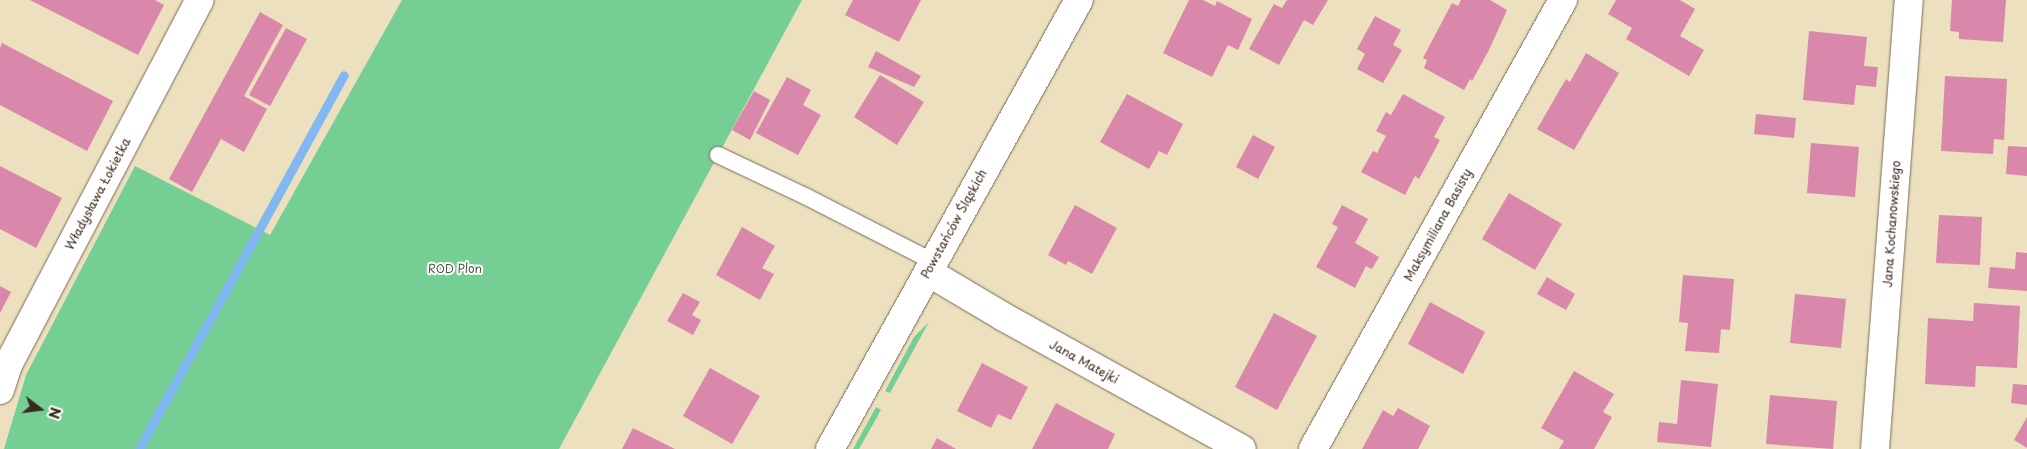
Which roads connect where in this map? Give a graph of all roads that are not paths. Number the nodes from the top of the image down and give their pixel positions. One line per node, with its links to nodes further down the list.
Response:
1 (200, 0): 7 (street, Władysława Łokietka)
2 (1079, 0): 6 (street, Powstańców Śląskich)
3 (1563, 0): 10 (street, Maksymiliana Basisty)
4 (1909, 0): 11 (street, Jana Kochanowskiego)
5 (718, 155): 6 (lane)
6 (931, 267): 8 (street, Powstańców Śląskich); 9 (street, Jana Matejki)
7 (0, 390)
8 (830, 449)
9 (1242, 449)
10 (1313, 449)
11 (1875, 449)

